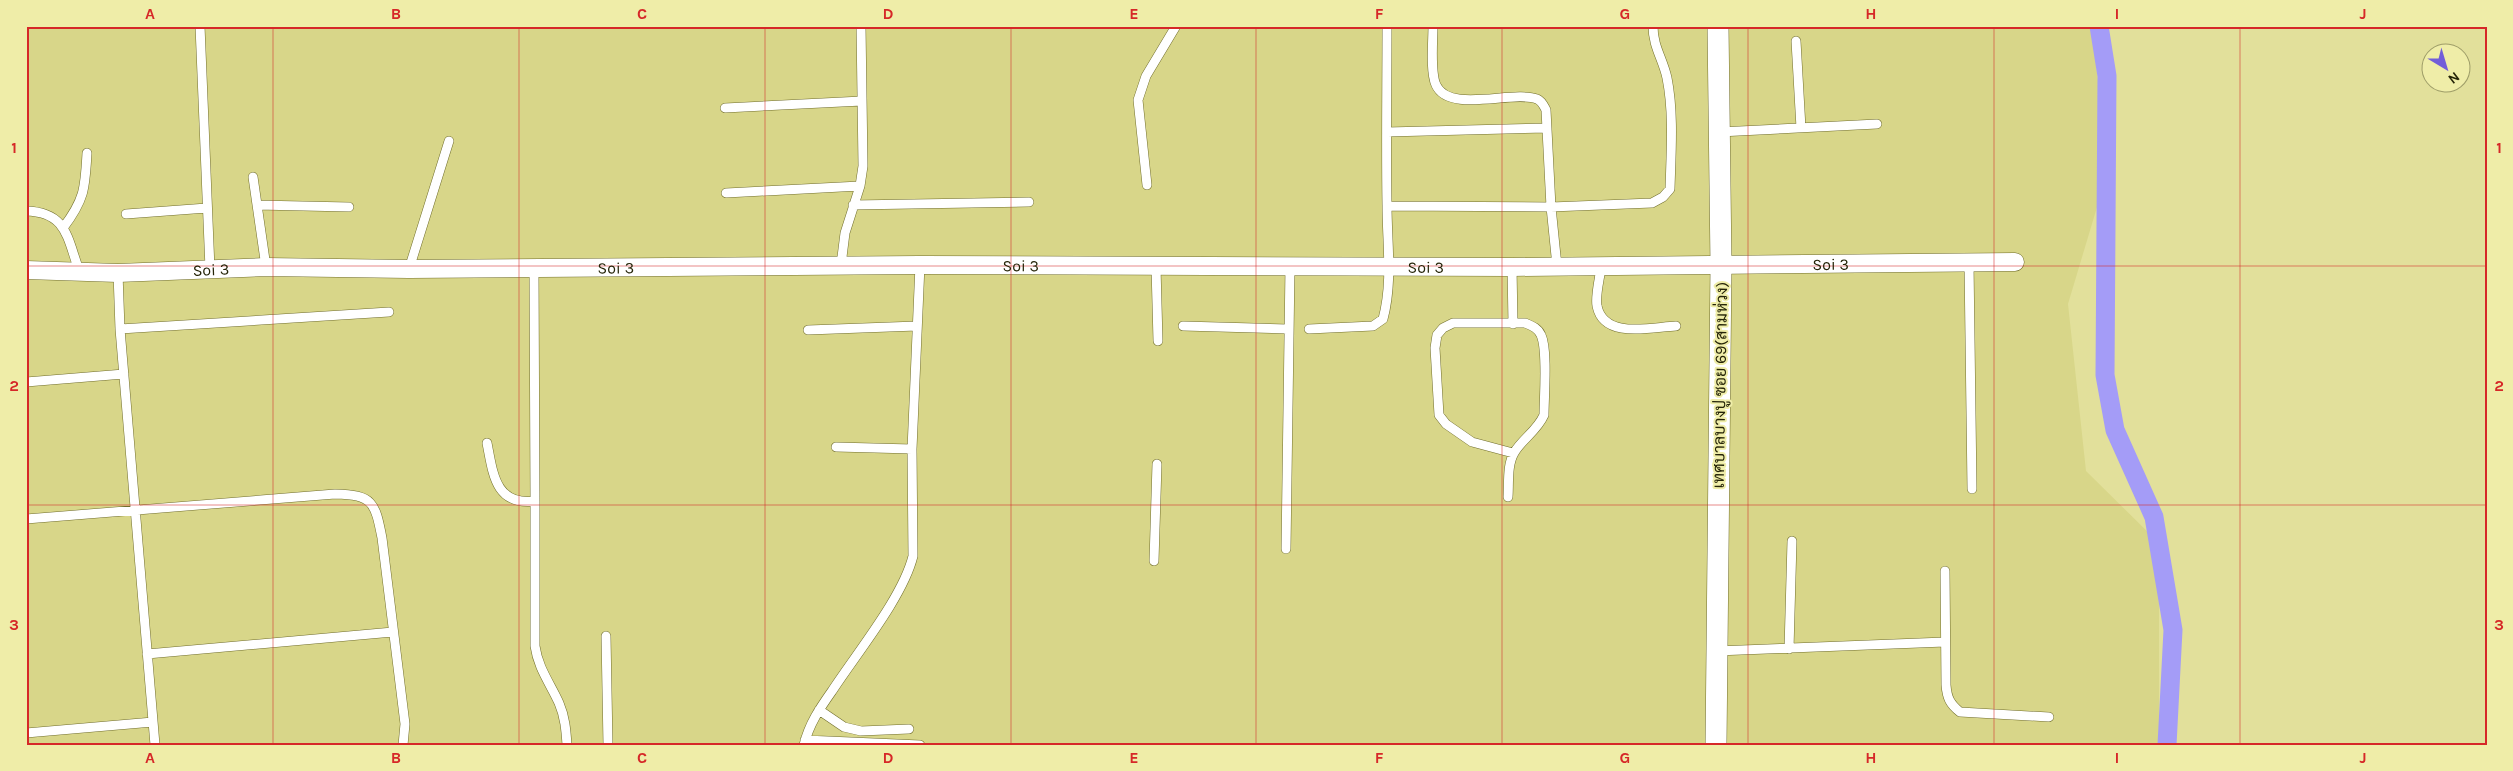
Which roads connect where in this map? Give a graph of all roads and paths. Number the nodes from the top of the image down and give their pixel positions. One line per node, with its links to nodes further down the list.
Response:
1 (200, 26): 28 (lane)
2 (861, 26): 9 (lane)
3 (1176, 26): 19 (lane)
4 (1387, 26): 14 (lane)
5 (1433, 26): 12 (lane)
6 (1653, 26): 27 (lane)
7 (1718, 26): 15 (street, เทศบาลบางปู ซอย 69(สามห่วง))
8 (1796, 41): 13 (lane)
9 (862, 101): 10 (lane); 20 (lane)
10 (726, 108)
11 (1877, 124): 13 (lane)
12 (1547, 128): 14 (lane); 27 (lane)
13 (1801, 128): 15 (lane)
14 (1387, 132): 25 (lane)
15 (1718, 132): 36 (street, เทศบาลบางปู ซอย 69(สามห่วง))
16 (449, 141): 46 (lane)
17 (87, 153): 31 (lane)
18 (252, 177): 23 (lane)
19 (1147, 185)
20 (860, 186): 21 (lane); 24 (lane)
21 (726, 192)
22 (1029, 202): 24 (lane)
23 (257, 205): 26 (lane); 38 (lane)
24 (853, 205): 34 (lane)
25 (1387, 206): 27 (lane); 41 (lane)
26 (349, 207)
27 (1551, 207): 37 (lane)
28 (207, 208): 30 (lane); 45 (lane)
29 (26, 211): 31 (lane)
30 (126, 214)
31 (63, 228): 48 (lane)
32 (2015, 262): 33 (street, Soi 3)
33 (1970, 263): 36 (street, Soi 3); 67 (lane)
34 (841, 265): 35 (street, Soi 3); 44 (street, Soi 3)
35 (920, 265): 39 (street, Soi 3); 52 (lane)
36 (1721, 265): 43 (street, Soi 3); 80 (street, เทศบาลบางปู ซอย 69(สามห่วง))
37 (1557, 266): 42 (street, Soi 3); 43 (street, Soi 3)
38 (266, 267): 45 (street, Soi 3); 46 (street, Soi 3)
39 (1156, 267): 40 (street, Soi 3); 59 (lane)
40 (1290, 267): 41 (street, Soi 3); 56 (lane)
41 (1389, 267): 42 (street, Soi 3); 57 (lane)
42 (1512, 267): 51 (lane)
43 (1602, 267): 54 (lane)
44 (534, 268): 46 (street, Soi 3); 69 (lane)
45 (210, 269): 49 (street, Soi 3)
46 (409, 269)
47 (26, 270): 48 (street, Soi 3)
48 (79, 270): 49 (street, Soi 3)
49 (118, 273): 55 (lane)
50 (389, 312): 55 (lane)
51 (1513, 324): 65 (lane); 65 (lane)
52 (917, 326): 58 (lane); 64 (lane)
53 (1183, 326): 56 (lane)
54 (1676, 326)
55 (120, 329): 60 (lane)
56 (1287, 329): 73 (lane)
57 (1309, 329)
58 (808, 330)
59 (1158, 341)
60 (124, 374): 61 (lane); 70 (lane)
61 (26, 382)
62 (487, 443): 69 (lane)
63 (836, 446): 64 (lane)
64 (912, 449): 82 (lane)
65 (1513, 453): 68 (lane)
66 (1157, 464): 74 (lane)
67 (1972, 489)
68 (1508, 496)
69 (535, 501): 90 (lane)
70 (137, 508): 71 (lane); 76 (lane); 81 (lane)
71 (26, 519)
72 (1792, 541): 79 (lane)
73 (1286, 549)
74 (1154, 561)
75 (1945, 571): 78 (lane)
76 (393, 632): 81 (lane); 89 (lane)
77 (606, 636): 91 (lane)
78 (1945, 642): 79 (lane); 83 (lane)
79 (1789, 649): 80 (lane)
80 (1716, 651): 93 (street, เทศบาลบางปู ซอย 69(สามห่วง))
81 (147, 654): 84 (lane)
82 (819, 710): 85 (lane); 87 (lane)
83 (2049, 717)
84 (153, 722): 86 (lane); 88 (lane)
85 (909, 729)
86 (26, 733)
87 (804, 743): 92 (lane)
88 (155, 745)
89 (403, 745)
90 (567, 745)
91 (608, 745)
92 (920, 745)
93 (1716, 745)

